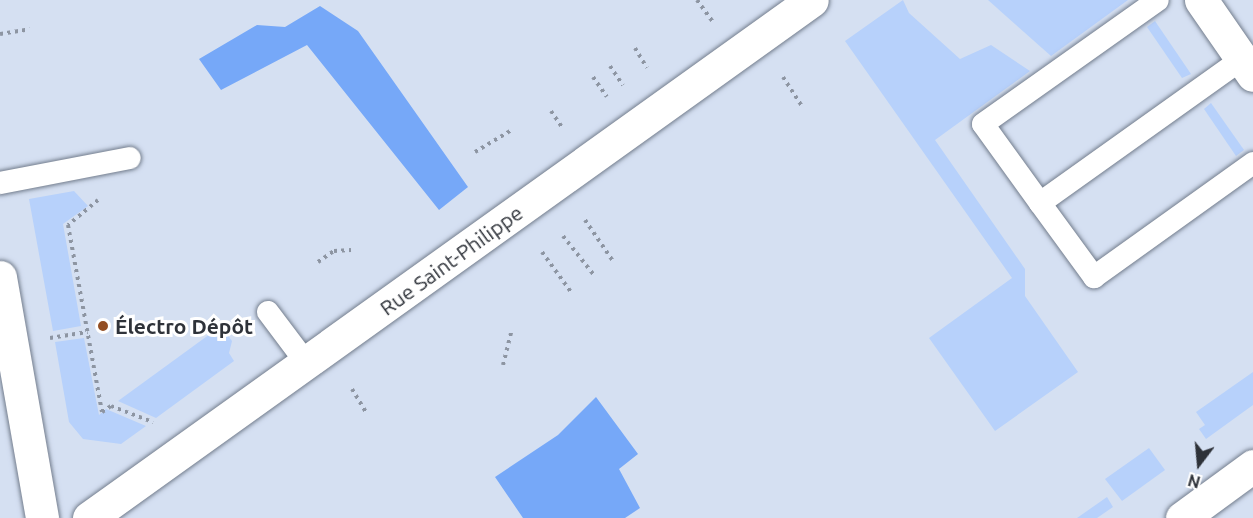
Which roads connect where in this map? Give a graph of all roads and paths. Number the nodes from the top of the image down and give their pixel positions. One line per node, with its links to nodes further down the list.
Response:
1 (697, 0): 5 (path)
2 (812, 0): 39 (street, Rue Saint-Philippe)
3 (1158, 0): 25 (lane)
4 (1201, 0): 10 (street)
5 (712, 21)
6 (30, 29): 7 (path)
7 (0, 34)
8 (635, 48): 11 (path)
9 (610, 66): 14 (path)
10 (1247, 67): 25 (lane)
11 (647, 68)
12 (593, 77): 15 (path)
13 (783, 77): 16 (path)
14 (623, 85)
15 (607, 97)
16 (803, 108)
17 (551, 111): 18 (path)
18 (563, 129)
19 (510, 131): 20 (path)
20 (475, 152)
21 (130, 158): 23 (lane)
22 (1253, 163): 25 (lane)
23 (0, 183)
24 (98, 204): 37 (path)
25 (1040, 204)
26 (585, 220): 30 (path)
27 (563, 236): 32 (path)
28 (351, 250): 31 (path)
29 (542, 252): 34 (path)
30 (613, 261)
31 (318, 262)
32 (594, 275)
33 (0, 277): 45 (street)
34 (571, 292)
35 (268, 312): 39 (lane)
36 (512, 329): 40 (path)
37 (88, 332): 38 (path); 43 (path)
38 (49, 338)
39 (307, 364): 46 (street, Rue Saint-Philippe)
40 (503, 365)
41 (352, 389): 42 (path)
42 (366, 412)
43 (156, 424)
44 (1253, 466): 47 (street)
45 (42, 518)
46 (89, 518)
47 (1182, 518)

